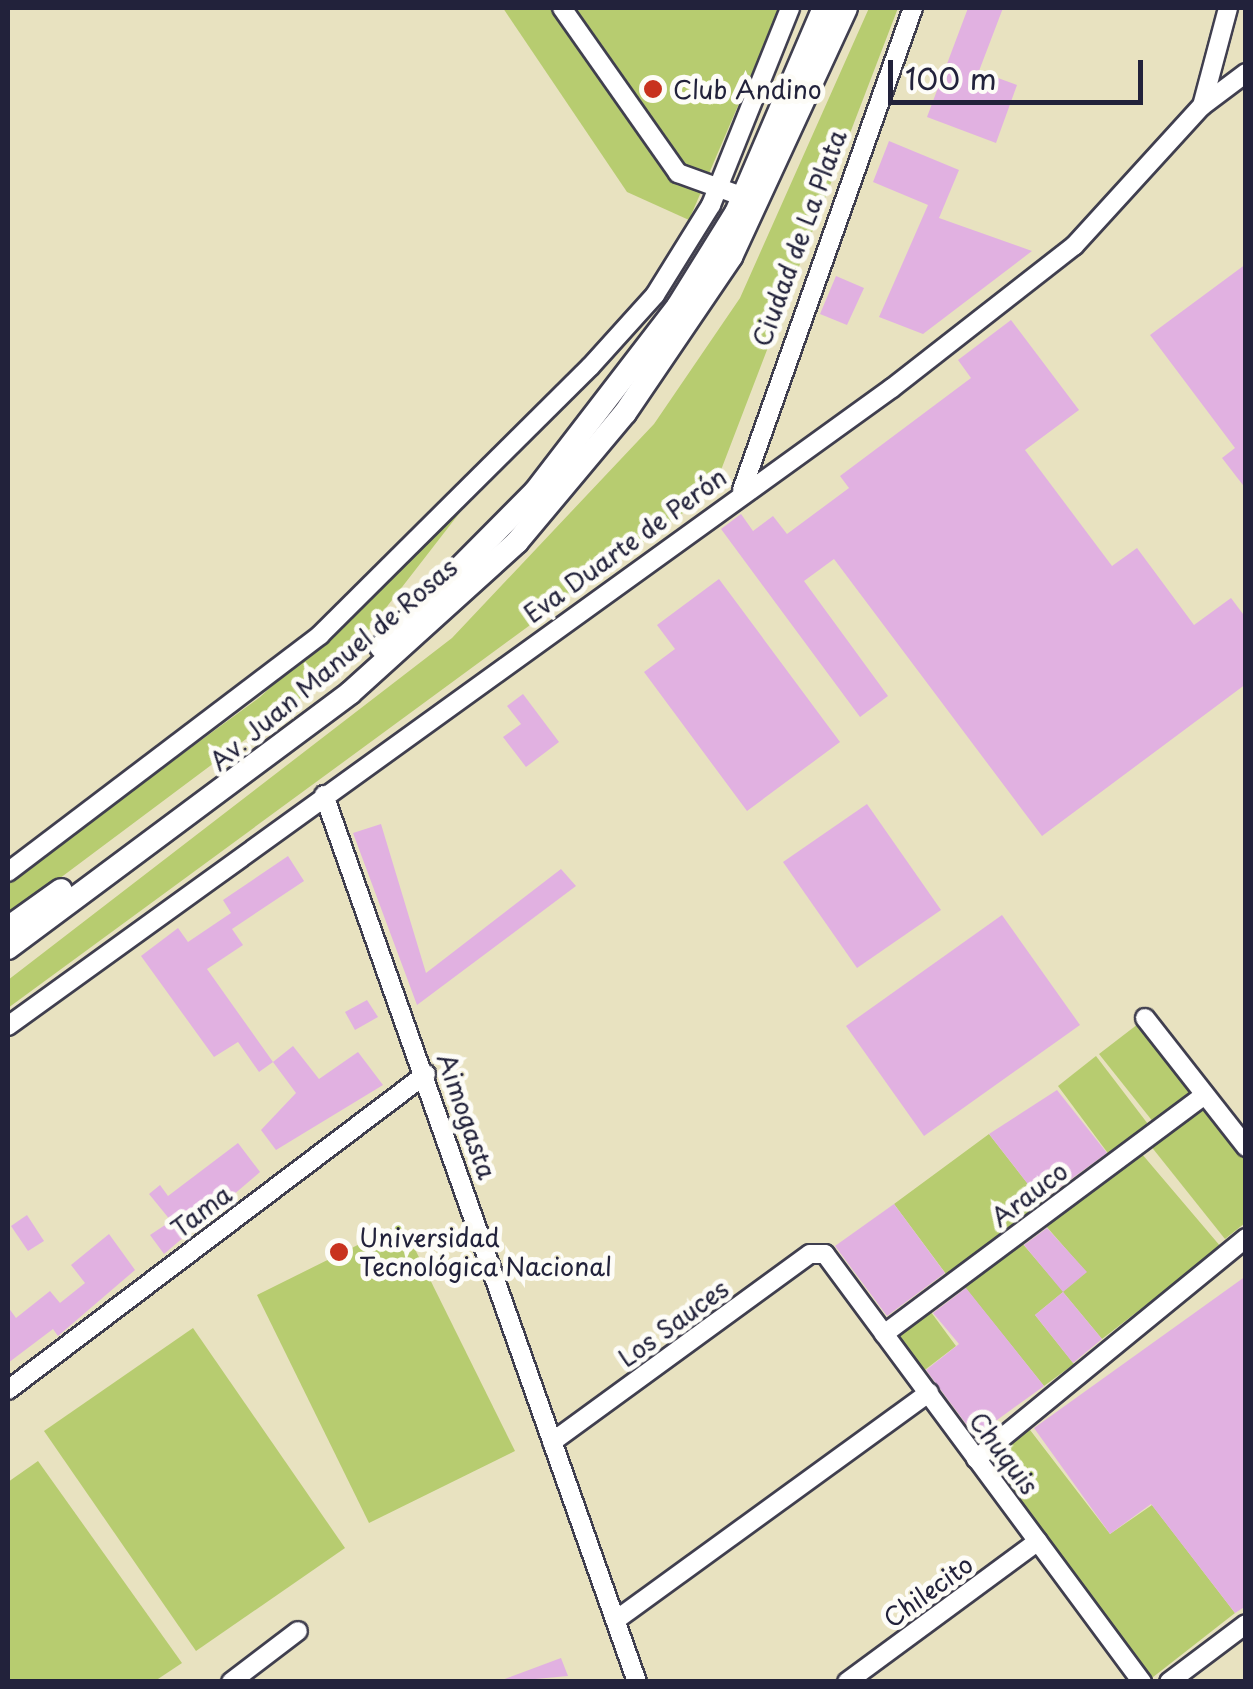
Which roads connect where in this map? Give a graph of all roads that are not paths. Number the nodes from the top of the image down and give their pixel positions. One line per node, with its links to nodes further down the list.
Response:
1 (562, 8): 9 (street)
2 (790, 8): 9 (street)
3 (824, 8): 10 (main road, Av. Juan Manuel de Rosas)
4 (846, 8): 15 (main road, Av. Juan Manuel de Rosas)
5 (913, 8): 11 (street, Ciudad de La Plata)
6 (1228, 8): 8 (street)
7 (1246, 74): 8 (street, Eva Duarte de Perón)
8 (1202, 106): 11 (street, Eva Duarte de Perón)
9 (717, 189): 10 (street); 13 (street)
10 (744, 197): 14 (main road, Av. Juan Manuel de Rosas)
11 (742, 490): 12 (street, Eva Duarte de Perón)
12 (324, 795): 17 (street, Eva Duarte de Perón); 18 (street, Aimogasta)
13 (8, 872)
14 (8, 928)
15 (8, 948)
16 (1145, 1018): 19 (street)
17 (8, 1026)
18 (426, 1074): 24 (street, Tama); 26 (street, Aimogasta)
19 (1205, 1095): 20 (street); 23 (street, Arauco)
20 (1246, 1147)
21 (1246, 1238): 27 (street)
22 (825, 1254): 23 (street, Chuquis); 26 (street, Los Sauces)
23 (884, 1334): 25 (street, Chuquis)
24 (8, 1390)
25 (928, 1393): 27 (street, Chuquis); 29 (street)
26 (552, 1442): 29 (street, Aimogasta)
27 (976, 1459): 28 (street, Chuquis)
28 (1038, 1541): 34 (street, Chilecito); 35 (street, Chuquis)
29 (616, 1620): 33 (street, Aimogasta)
30 (1246, 1624): 36 (street)
31 (298, 1632): 32 (street)
32 (231, 1682)
33 (637, 1682)
34 (848, 1682)
35 (1142, 1682)
36 (1169, 1682)

